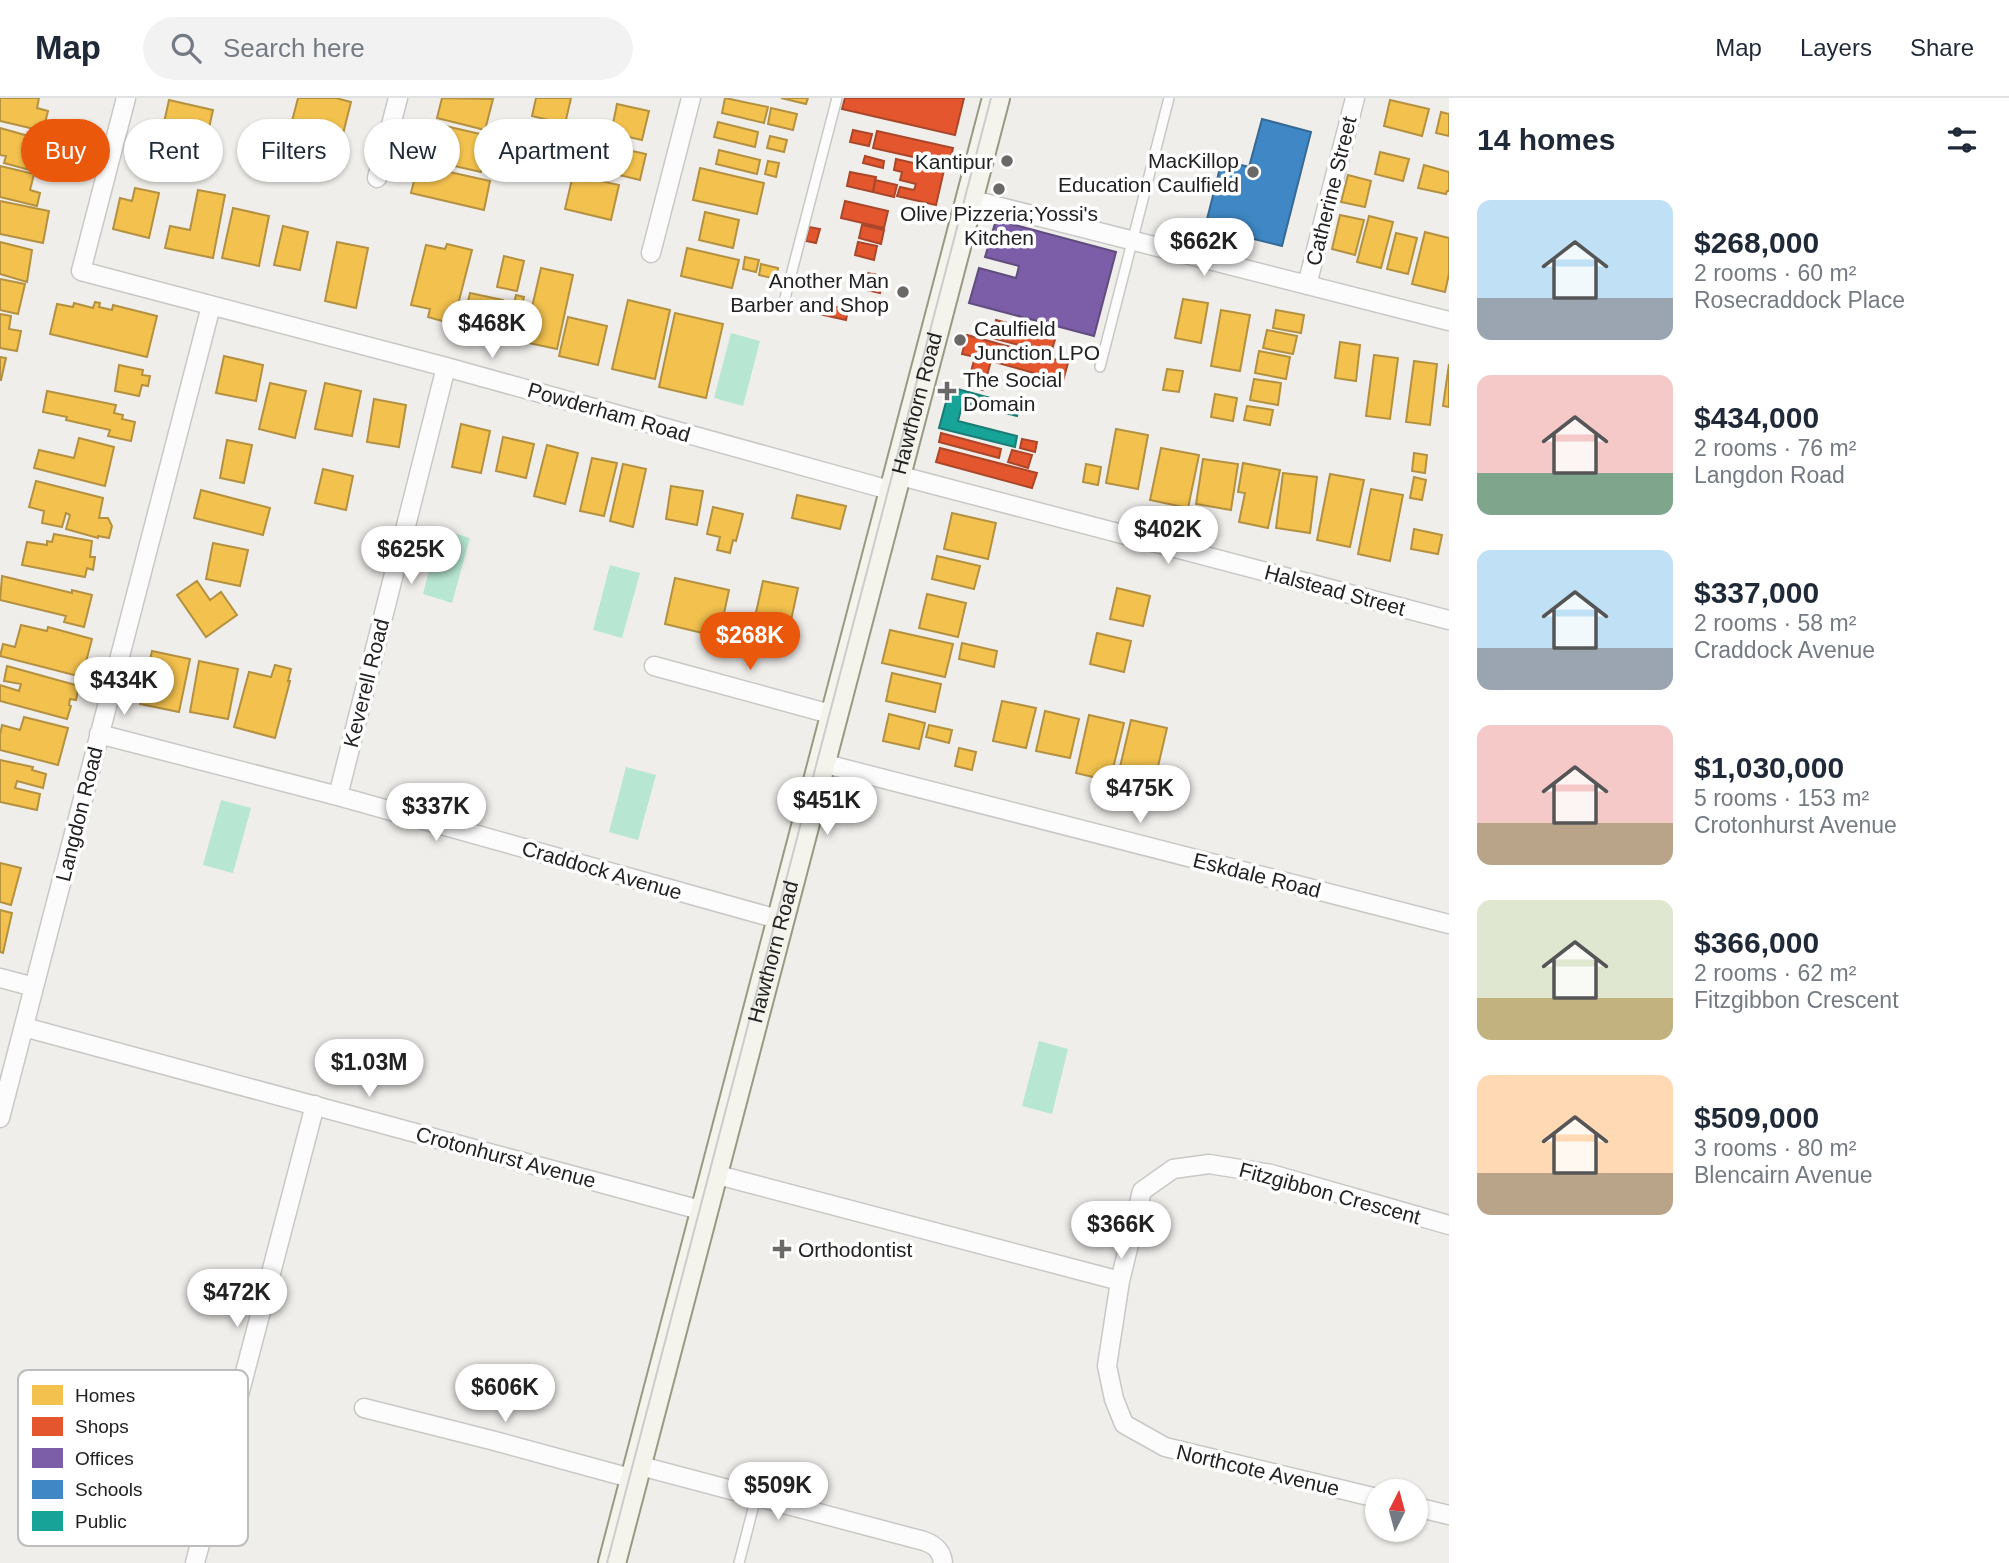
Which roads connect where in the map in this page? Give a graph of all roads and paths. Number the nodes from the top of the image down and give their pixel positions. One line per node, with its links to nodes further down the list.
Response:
1 (126, 98): 14 (street, Powderham Road)
2 (398, 98): 8 (street)
3 (691, 98): 11 (street)
4 (837, 98): 13 (lane)
5 (996, 98): 9 (main road, Hawthorn Road)
6 (1169, 98): 10 (lane)
7 (1355, 98): 12 (street, Catherine Street)
8 (392, 119)
9 (969, 199): 10 (street); 18 (main road, Hawthorn Road)
10 (1133, 240): 12 (street); 17 (lane)
11 (651, 253)
12 (1307, 285): 15 (street)
13 (783, 302)
14 (211, 306): 16 (street, Powderham Road); 22 (street, Langdon Road)
15 (1449, 321)
16 (446, 367): 18 (street, Powderham Road); 24 (street, Keverell Road)
17 (1100, 367)
18 (895, 483): 19 (street, Halstead Street); 21 (main road, Hawthorn Road)
19 (1449, 620)
20 (654, 666): 21 (street)
21 (834, 715): 23 (main road, Hawthorn Road)
22 (99, 734): 24 (street, Craddock Avenue); 28 (street, Langdon Road)
23 (821, 763): 25 (main road, Hawthorn Road); 26 (street, Eskdale Road)
24 (338, 796): 25 (street, Craddock Avenue)
25 (780, 920): 32 (main road, Hawthorn Road)
26 (1449, 924)
27 (0, 978): 28 (street)
28 (34, 987): 29 (street, Langdon Road)
29 (24, 1027): 30 (street, Crotonhurst Avenue); 31 (street, Langdon Road)
30 (316, 1105): 33 (street, Crotonhurst Avenue); 36 (street)
31 (0, 1118)
32 (714, 1174): 33 (main road, Hawthorn Road); 35 (street)
33 (704, 1211): 38 (main road, Hawthorn Road)
34 (1449, 1225): 35 (street, Fitzgibbon Crescent)
35 (1120, 1281): 39 (street, Northcote Avenue)
36 (246, 1370)
37 (364, 1408): 38 (street)
38 (636, 1472): 40 (street); 45 (main road, Hawthorn Road)
39 (1365, 1495)
40 (756, 1497): 46 (lane); 47 (street)
41 (1428, 1510): 42 (street)
42 (1449, 1515)
43 (199, 1546): 44 (street)
44 (195, 1563)
45 (612, 1563)
46 (739, 1563)
47 (943, 1563)

